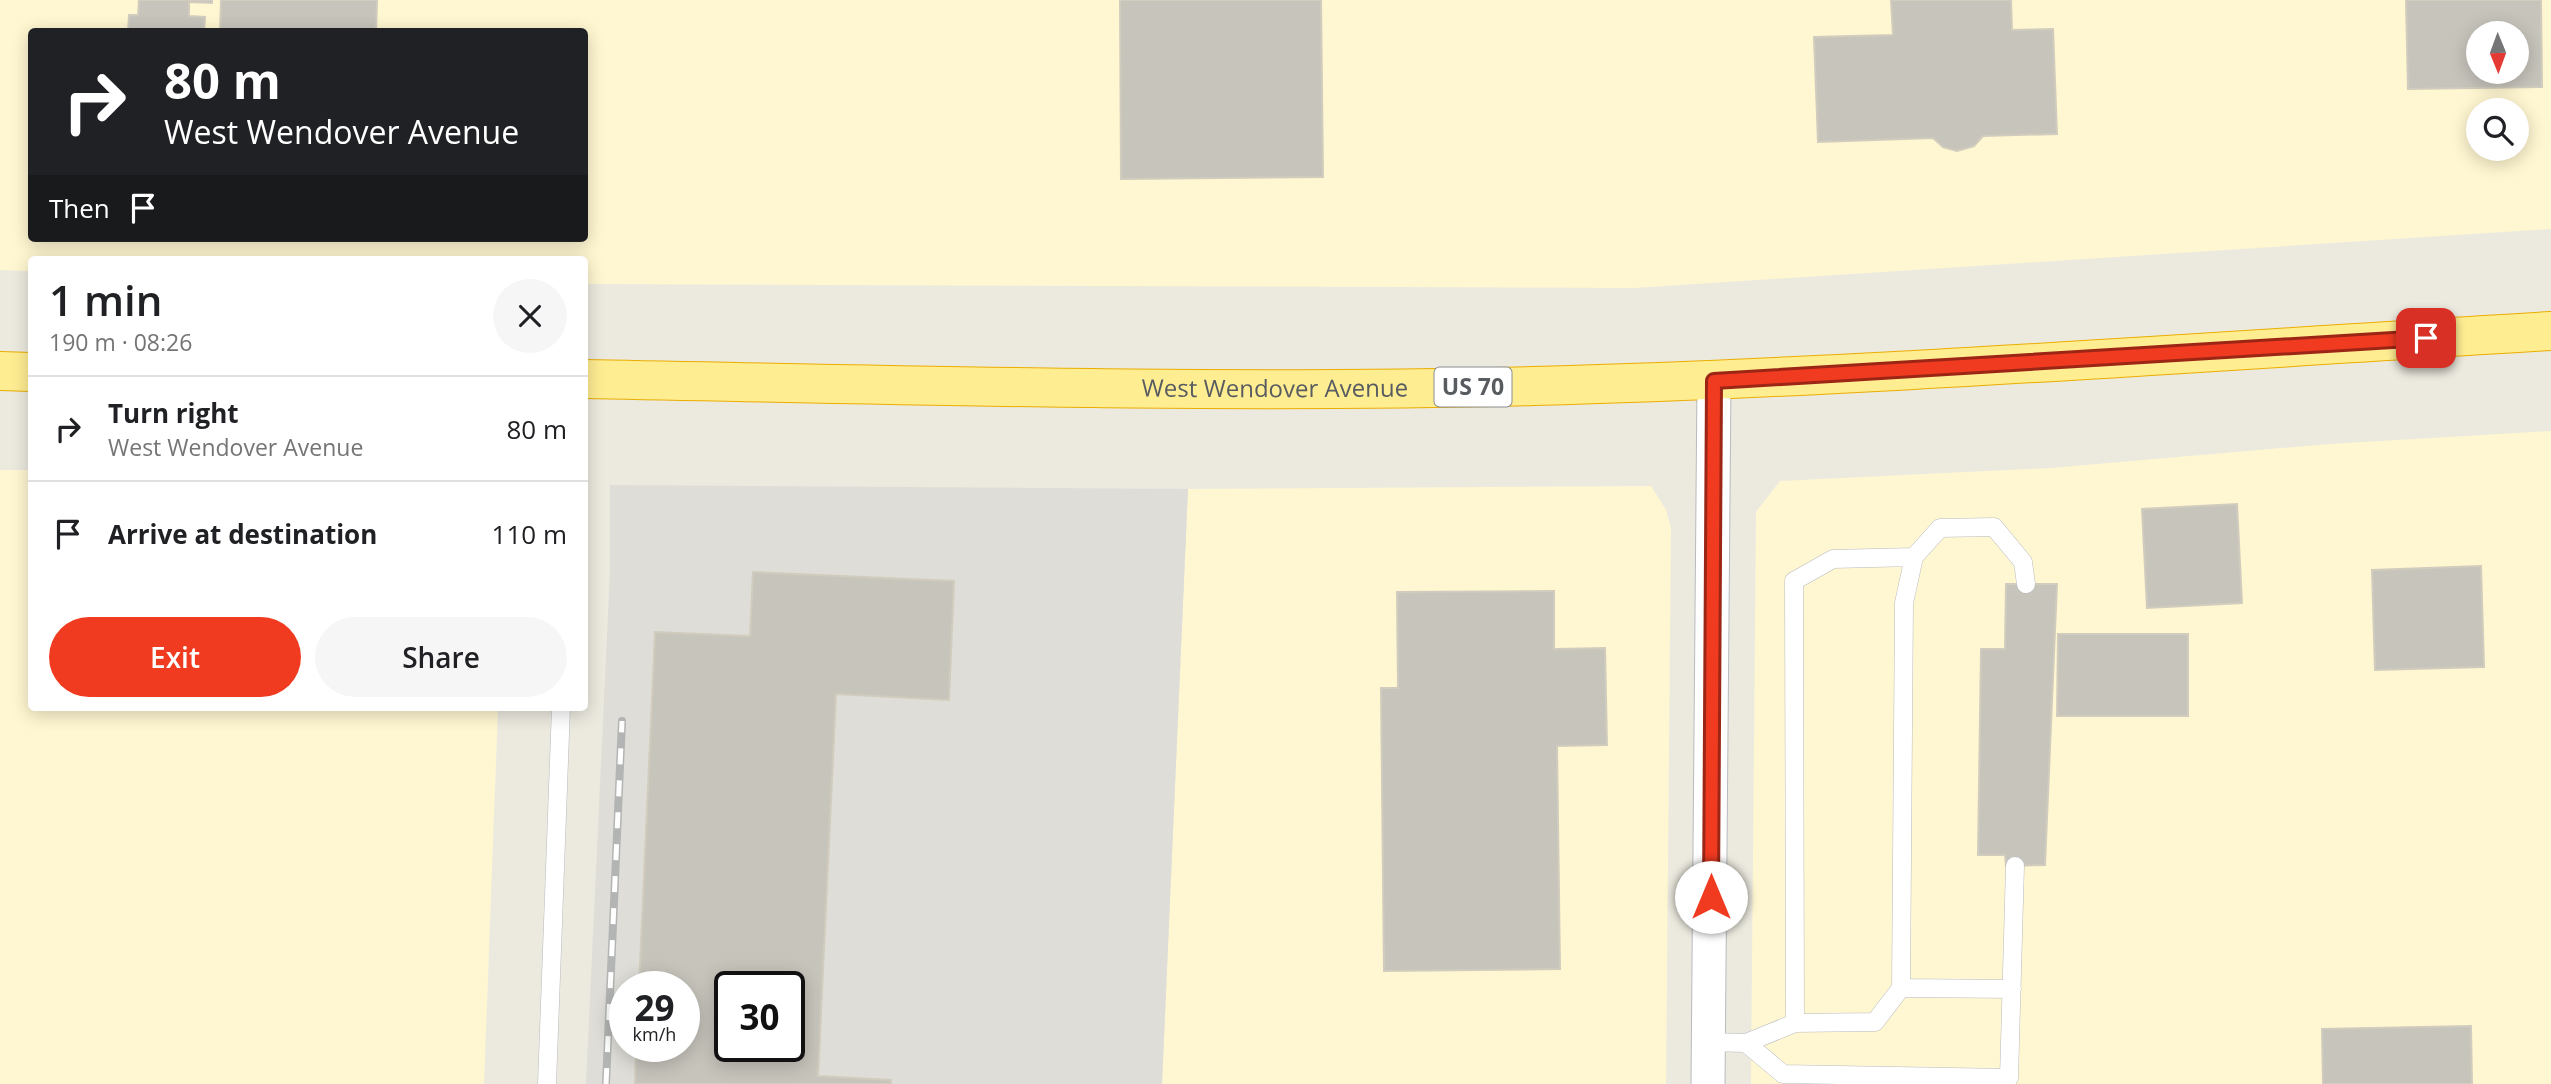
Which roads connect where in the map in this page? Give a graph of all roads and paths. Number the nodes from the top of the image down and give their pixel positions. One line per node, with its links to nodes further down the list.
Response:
1 (2551, 331): 5 (highway, West Wendover Avenue / US 70)
2 (0, 371): 3 (highway)
3 (28, 372)
4 (588, 379): 5 (highway, West Wendover Avenue / US 70)
5 (1714, 381): 13 (street)
6 (1914, 556): 7 (lane); 10 (lane); 12 (lane)
7 (2026, 584)
8 (561, 711): 15 (lane)
9 (2015, 866): 11 (lane)
10 (1901, 988): 11 (lane); 12 (lane)
11 (2012, 989): 14 (lane)
12 (1796, 1023): 14 (lane)
13 (1709, 1042): 14 (lane); 16 (street)
14 (1746, 1044)
15 (547, 1084)
16 (1708, 1084)

